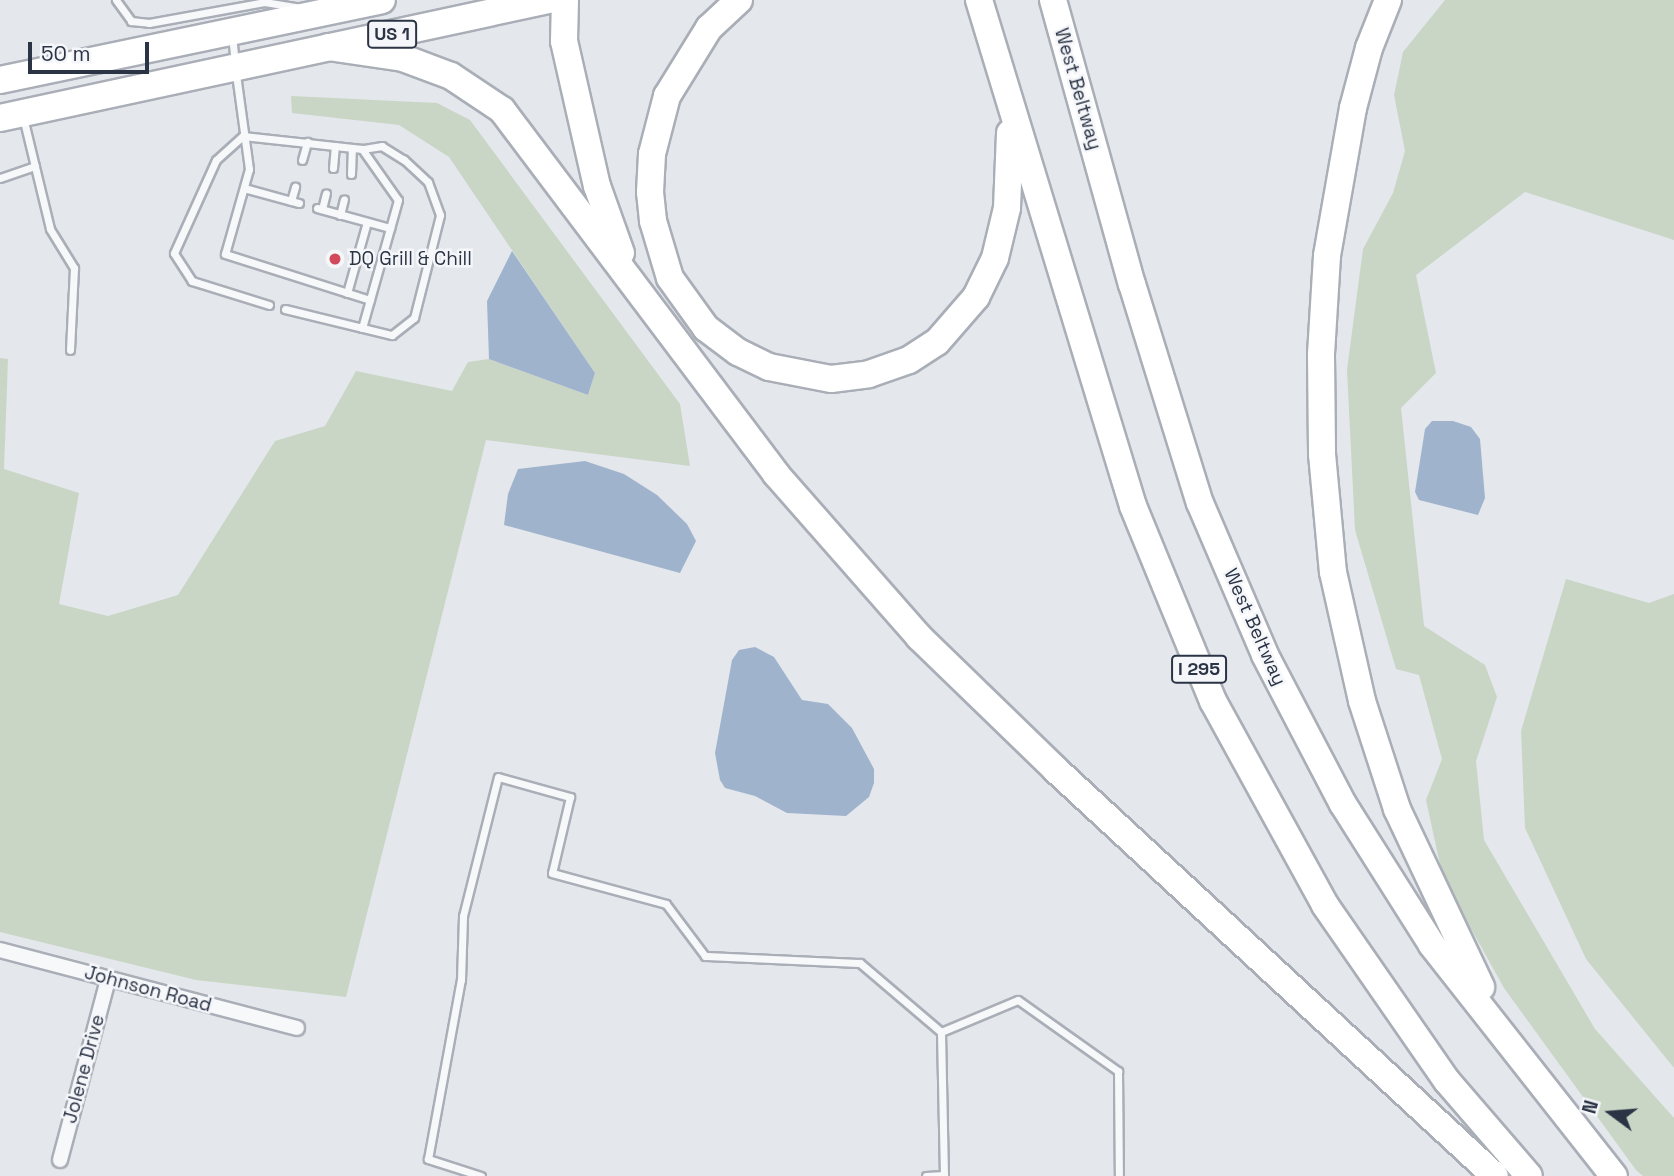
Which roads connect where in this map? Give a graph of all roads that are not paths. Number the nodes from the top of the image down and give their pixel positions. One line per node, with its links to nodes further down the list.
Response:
1 (116, 0): 9 (lane)
2 (382, 0): 9 (highway, US 1)
3 (549, 0): 11 (highway, US 1)
4 (565, 0): 33 (highway)
5 (739, 0): 14 (highway)
6 (979, 0): 14 (highway, I 295)
7 (1053, 0): 44 (highway, West Beltway)
8 (1388, 0): 44 (highway)
9 (318, 13): 10 (highway, US 1)
10 (232, 31): 12 (lane); 13 (highway, US 1)
11 (328, 47): 12 (highway, US 1); 33 (highway)
12 (235, 66): 15 (highway, US 1); 16 (lane)
13 (0, 80)
14 (1007, 93): 51 (highway, I 295)
15 (11, 116): 22 (lane)
16 (243, 136): 17 (lane); 27 (lane); 36 (lane)
17 (307, 142): 18 (lane); 21 (lane)
18 (335, 146): 19 (lane); 23 (lane)
19 (352, 148): 20 (lane); 24 (lane)
20 (362, 149): 32 (lane); 38 (lane)
21 (302, 160)
22 (34, 166): 25 (lane); 39 (lane)
23 (333, 168)
24 (351, 174)
25 (0, 178)
26 (295, 187): 27 (lane)
27 (244, 188): 34 (lane)
28 (326, 193): 30 (lane)
29 (344, 199): 30 (lane)
30 (340, 215): 31 (lane)
31 (367, 222): 32 (lane); 34 (lane)
32 (390, 228): 35 (lane)
33 (630, 279): 50 (highway)
34 (347, 293): 35 (lane)
35 (370, 300): 38 (lane)
36 (269, 304)
37 (285, 309): 38 (lane)
38 (362, 328)
39 (70, 350)
40 (0, 950): 41 (street, Johnson Road)
41 (108, 979): 42 (street, Johnson Road); 45 (street, Jolene Drive)
42 (297, 1028)
43 (941, 1032): 46 (lane); 48 (lane); 49 (lane)
44 (1514, 1051): 52 (highway, West Beltway)
45 (60, 1160)
46 (481, 1176)
47 (926, 1176): 48 (lane)
48 (944, 1176)
49 (1118, 1176)
50 (1494, 1176)
51 (1530, 1176)
52 (1614, 1176)

